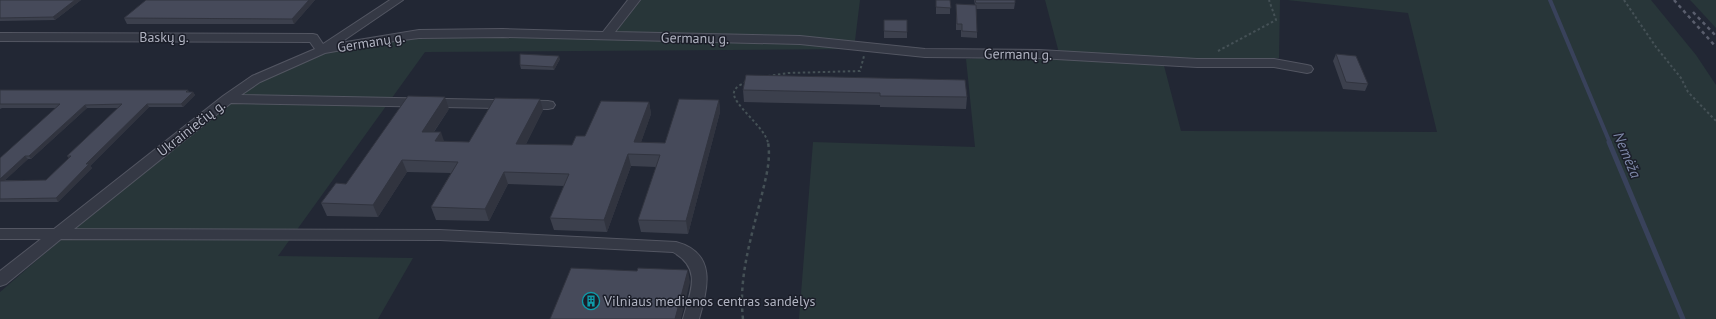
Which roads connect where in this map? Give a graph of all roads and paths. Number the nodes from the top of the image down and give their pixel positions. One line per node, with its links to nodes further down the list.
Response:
1 (397, 0): 8 (street, Ukrainiečių g.)
2 (634, 0): 5 (street)
3 (1269, 0): 9 (path)
4 (1624, 0): 15 (path)
5 (606, 36): 7 (street, Germanų g.); 8 (street, Germanų g.)
6 (0, 37): 8 (street, Baskų g.)
7 (864, 48): 9 (street, Germanų g.); 11 (path)
8 (322, 50): 13 (street, Ukrainiečių g.)
9 (1197, 63): 10 (street, Germanų g.)
10 (1307, 69)
11 (767, 76)
12 (748, 82): 20 (path)
13 (228, 99): 14 (street); 16 (street, Ukrainiečių g.)
14 (548, 105)
15 (1716, 121)
16 (59, 233): 17 (street); 18 (street, Ukrainiečių g.); 19 (street)
17 (0, 234)
18 (0, 280)
19 (691, 319)
20 (743, 319)

